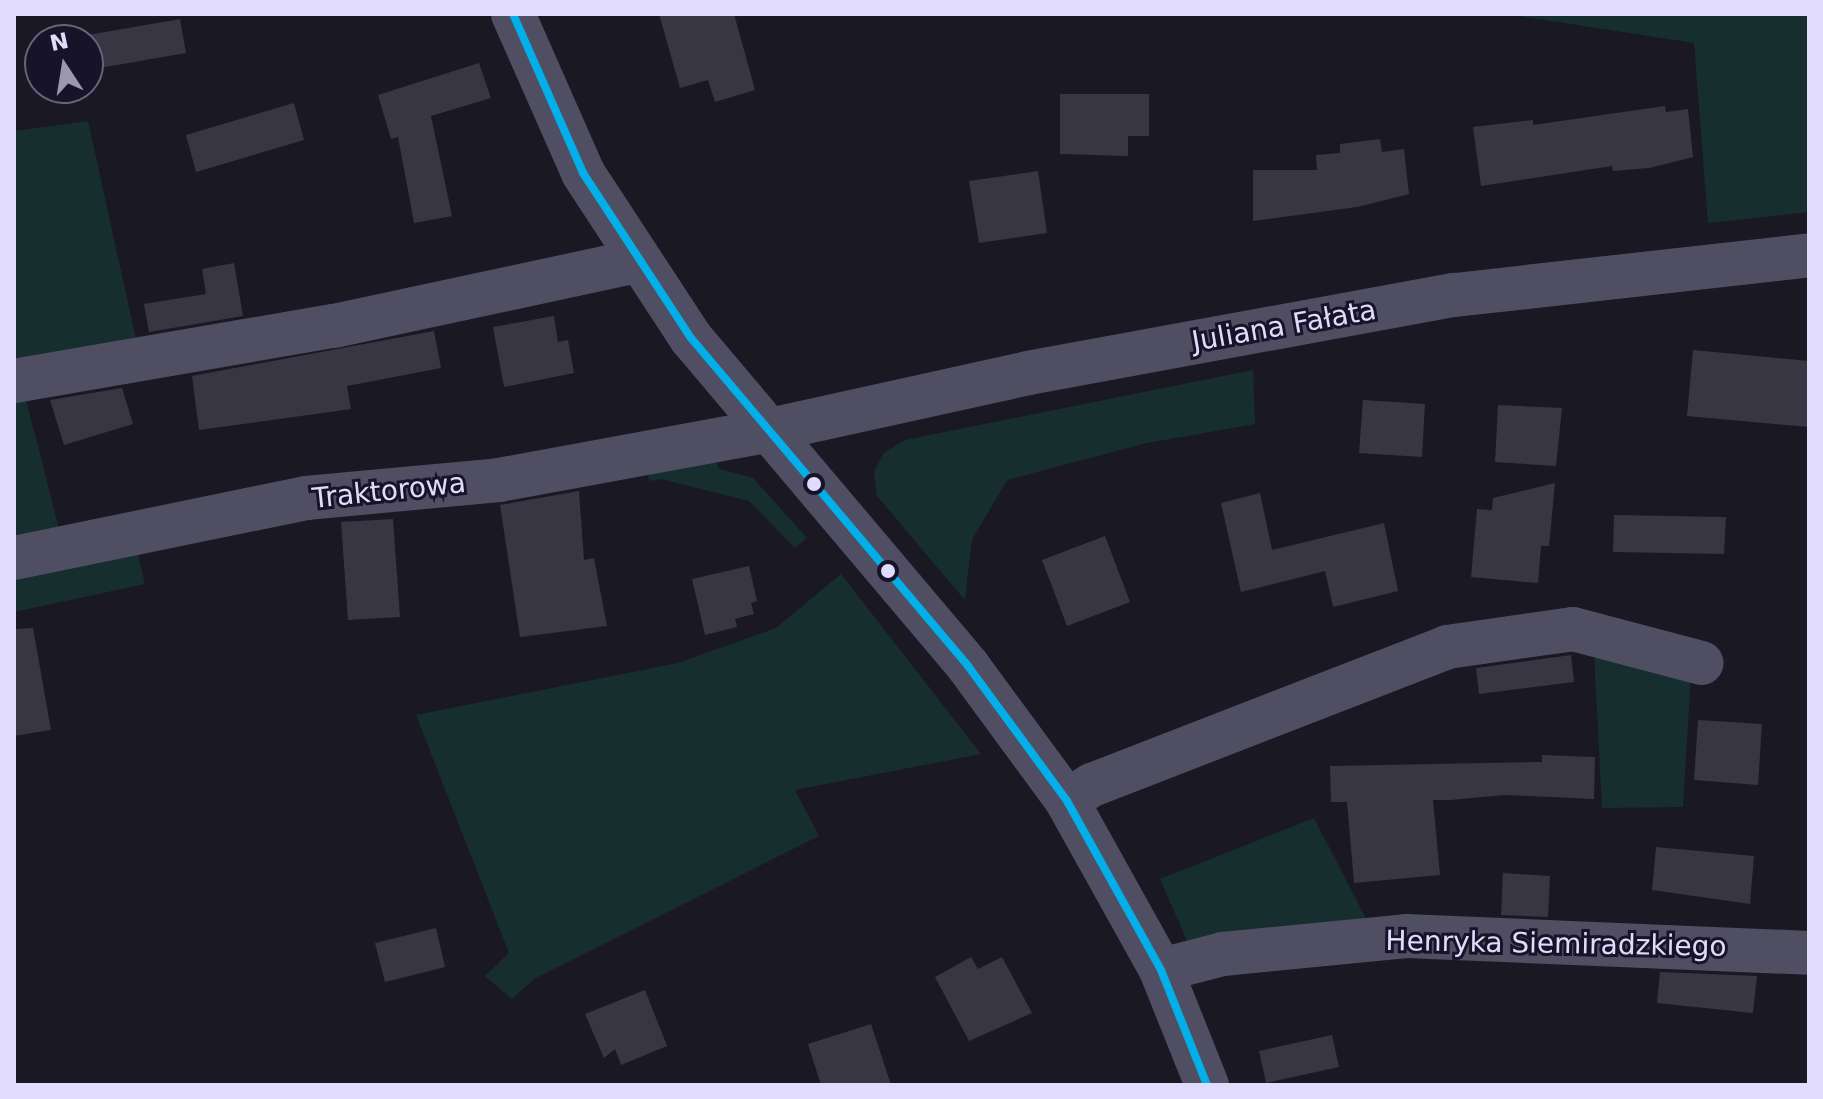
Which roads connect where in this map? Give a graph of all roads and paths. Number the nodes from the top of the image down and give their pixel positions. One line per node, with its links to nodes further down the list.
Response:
1 (513, 14): 3 (street)
2 (1809, 255): 5 (street, Juliana Fałata)
3 (638, 261): 4 (street); 5 (street)
4 (14, 381)
5 (765, 431): 6 (street, Traktorowa); 8 (street)
6 (14, 558)
7 (1702, 663): 8 (street)
8 (1067, 801): 10 (street)
9 (1809, 953): 10 (street, Henryka Siemiradzkiego)
10 (1161, 970): 11 (street)
11 (1207, 1085)

